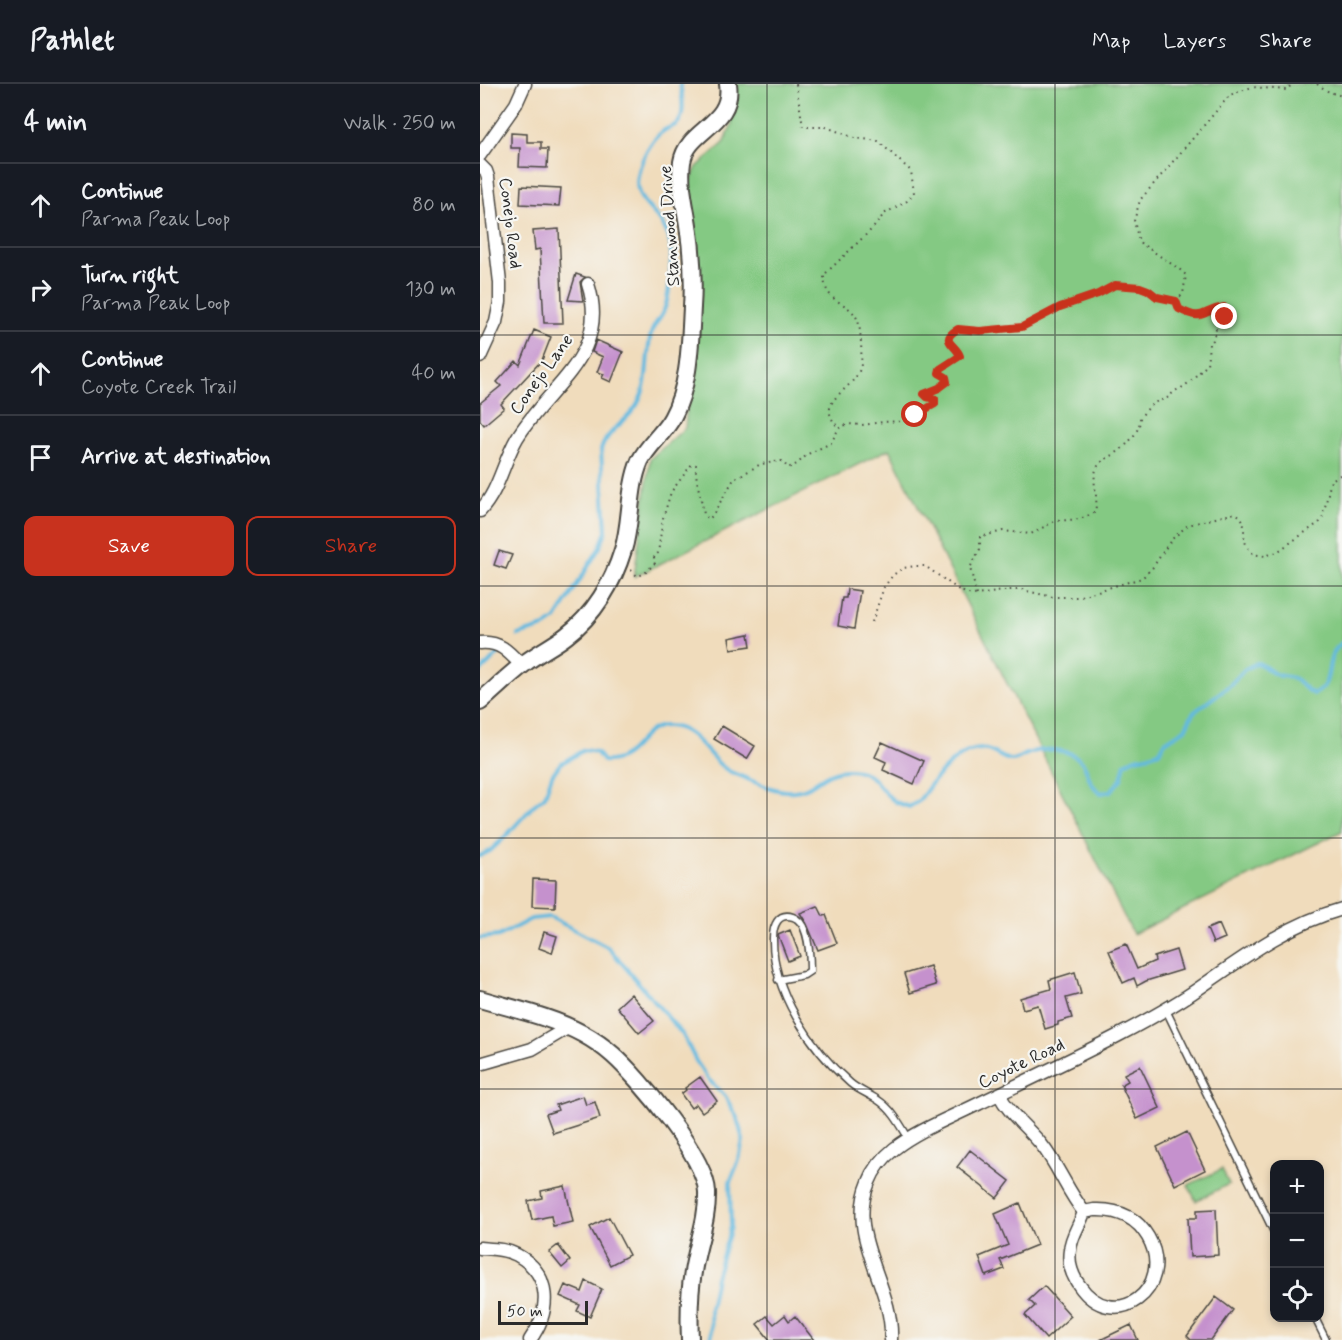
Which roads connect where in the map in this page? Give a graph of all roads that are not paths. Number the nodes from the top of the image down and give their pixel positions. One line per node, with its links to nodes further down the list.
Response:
1 (525, 84): 3 (street)
2 (728, 84): 9 (main road, Stanwood Drive)
3 (480, 155)
4 (480, 165): 6 (street, Conejo Road)
5 (588, 284): 7 (street, Conejo Lane)
6 (480, 357)
7 (480, 511)
8 (480, 643): 9 (street)
9 (522, 666): 10 (main road, Stanwood Drive)
10 (480, 702)
11 (1342, 909): 14 (street, Coyote Road)
12 (778, 980): 12 (lane); 18 (lane)
13 (480, 999): 15 (main road)
14 (1166, 1009): 17 (street, Coyote Road); 20 (lane)
15 (568, 1027): 16 (street); 24 (main road)
16 (480, 1064)
17 (999, 1094): 18 (street, Coyote Road); 19 (street)
18 (909, 1139): 25 (street, Coyote Road)
19 (1084, 1212): 19 (street)
20 (1270, 1222)
21 (480, 1248): 23 (street)
22 (1317, 1322): 26 (lane)
23 (530, 1340)
24 (690, 1340)
25 (891, 1340)
26 (1326, 1340)

